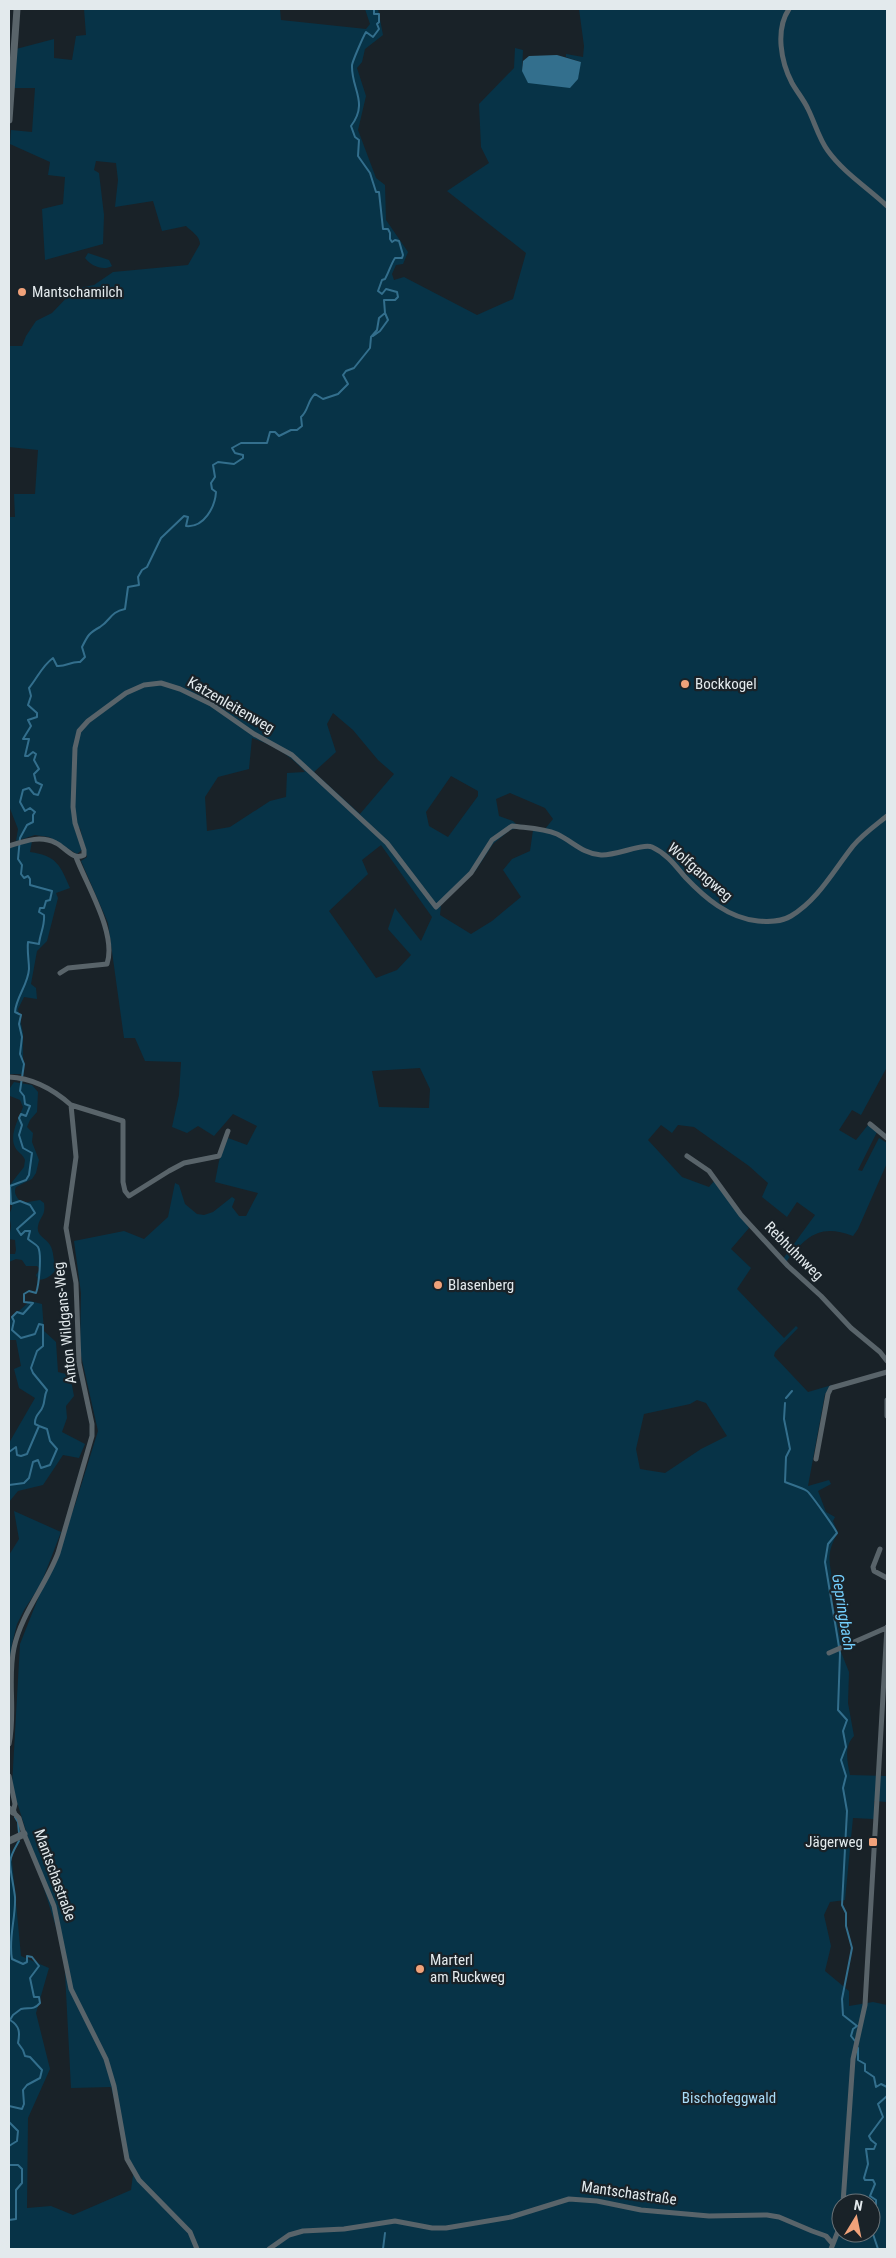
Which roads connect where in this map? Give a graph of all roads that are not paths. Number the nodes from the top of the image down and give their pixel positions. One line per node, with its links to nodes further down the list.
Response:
1 (16, 9): 3 (street)
2 (789, 9): 4 (street)
3 (9, 120)
4 (887, 206)
5 (887, 816): 8 (street, Wolfgangweg)
6 (9, 846): 7 (street)
7 (76, 857): 8 (street, Katzenleitenweg); 9 (street)
8 (436, 907)
9 (60, 973)
10 (9, 1077): 11 (street)
11 (71, 1105): 13 (street); 25 (street, Anton Wildgans-Weg)
12 (870, 1124): 14 (street)
13 (228, 1130)
14 (887, 1138)
15 (687, 1156): 16 (street, Rebhuhnweg)
16 (887, 1361)
17 (887, 1372): 20 (street)
18 (887, 1400): 19 (street)
19 (887, 1416)
20 (816, 1459)
21 (880, 1549): 22 (street)
22 (887, 1578)
23 (887, 1628): 24 (street); 30 (street)
24 (832, 1653)
25 (9, 1744)
26 (9, 1776): 27 (street)
27 (11, 1811): 28 (street, Mantschastraße)
28 (24, 1834): 29 (street); 32 (street, Mantschastraße)
29 (9, 1841)
30 (844, 2193)
31 (832, 2246): 33 (street, Mantschastraße)
32 (197, 2249)
33 (269, 2249)

